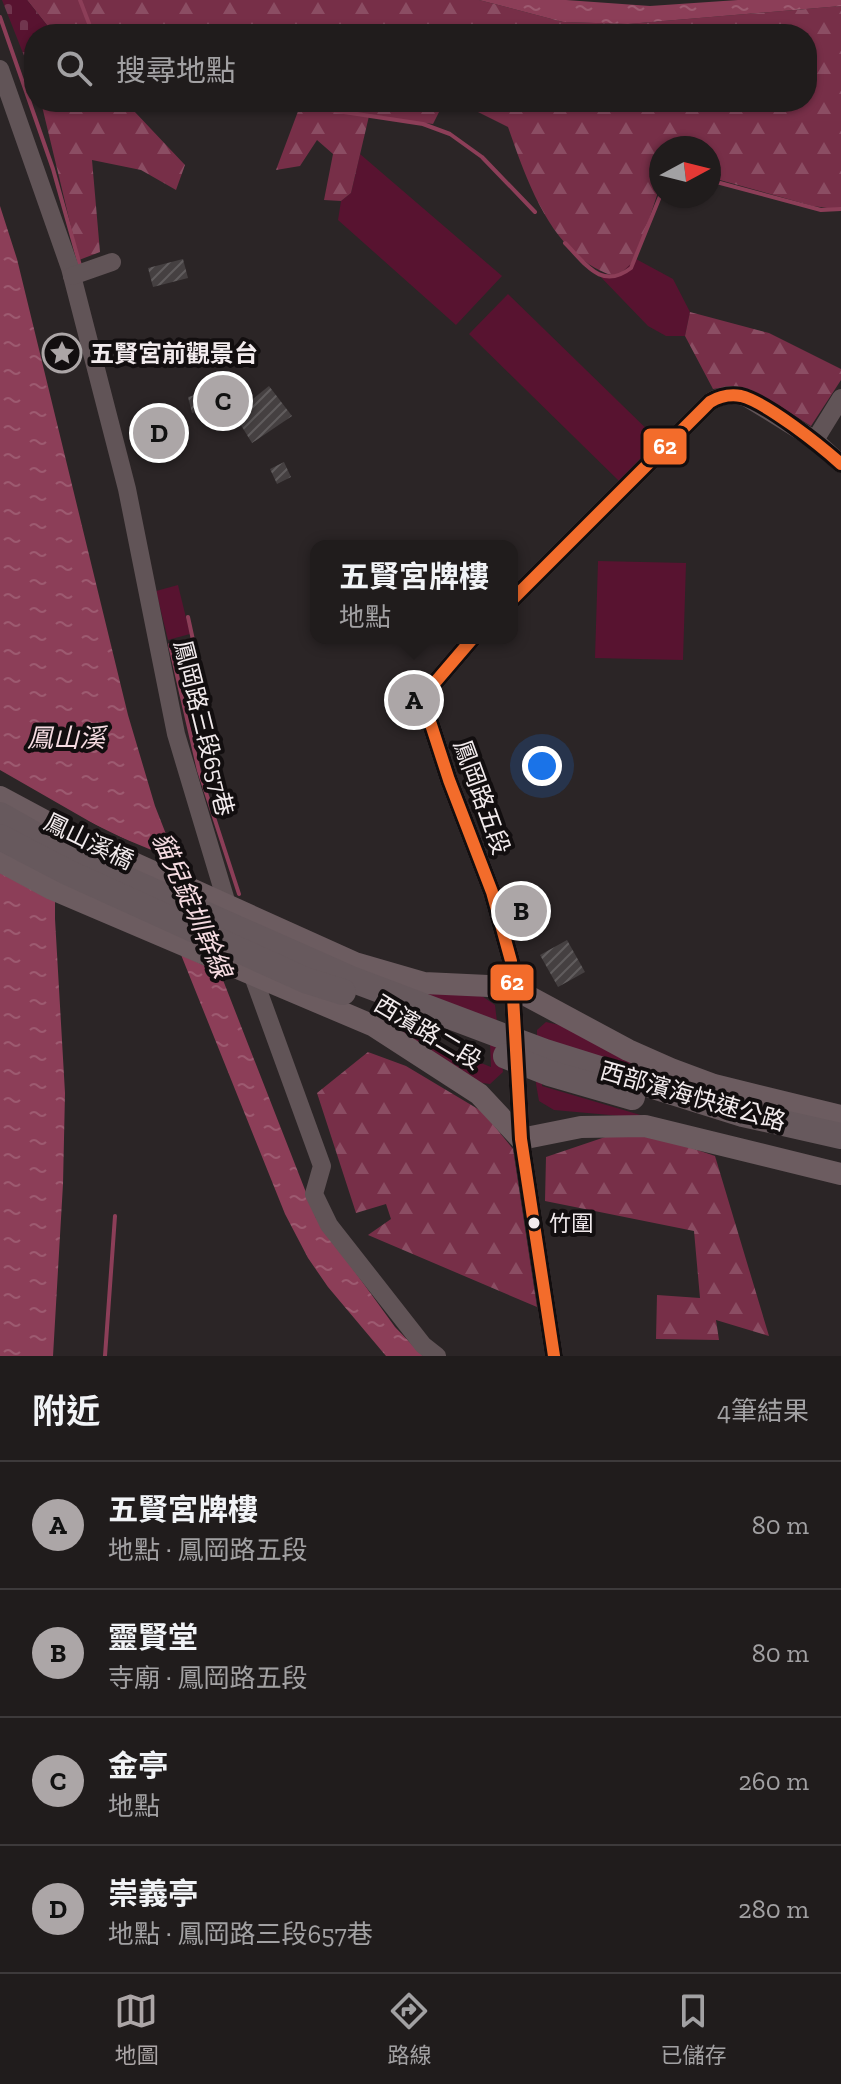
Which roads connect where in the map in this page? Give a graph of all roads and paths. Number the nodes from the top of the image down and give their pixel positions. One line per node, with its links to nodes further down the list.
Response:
1 (0, 69): 3 (street, 鳳岡路三段657巷)
2 (112, 262): 3 (street)
3 (80, 273): 21 (street, 鳳岡路三段657巷)
4 (841, 398): 5 (street)
5 (815, 440): 6 (street); 7 (street)
6 (841, 464)
7 (518, 594)
8 (468, 644): 13 (street, 鳳岡路五段)
9 (0, 797): 14 (main road, 鳳山溪橋)
10 (0, 815): 14 (highway, 鳳山溪橋)
11 (0, 837): 14 (highway, 鳳山溪橋)
12 (0, 861): 14 (main road)
13 (511, 987): 14 (main road, 西濱路二段); 16 (main road, 西濱路二段); 18 (street, 鳳岡路五段)
14 (350, 988): 15 (highway); 18 (main road, 西濱路二段)
15 (547, 1062): 17 (highway, 西部濱海快速公路); 19 (highway, 西部濱海快速公路)
16 (841, 1116)
17 (841, 1136)
18 (521, 1139): 20 (main road); 22 (street, 鳳岡路五段)
19 (841, 1153)
20 (841, 1174)
21 (437, 1356)
22 (554, 1356)

